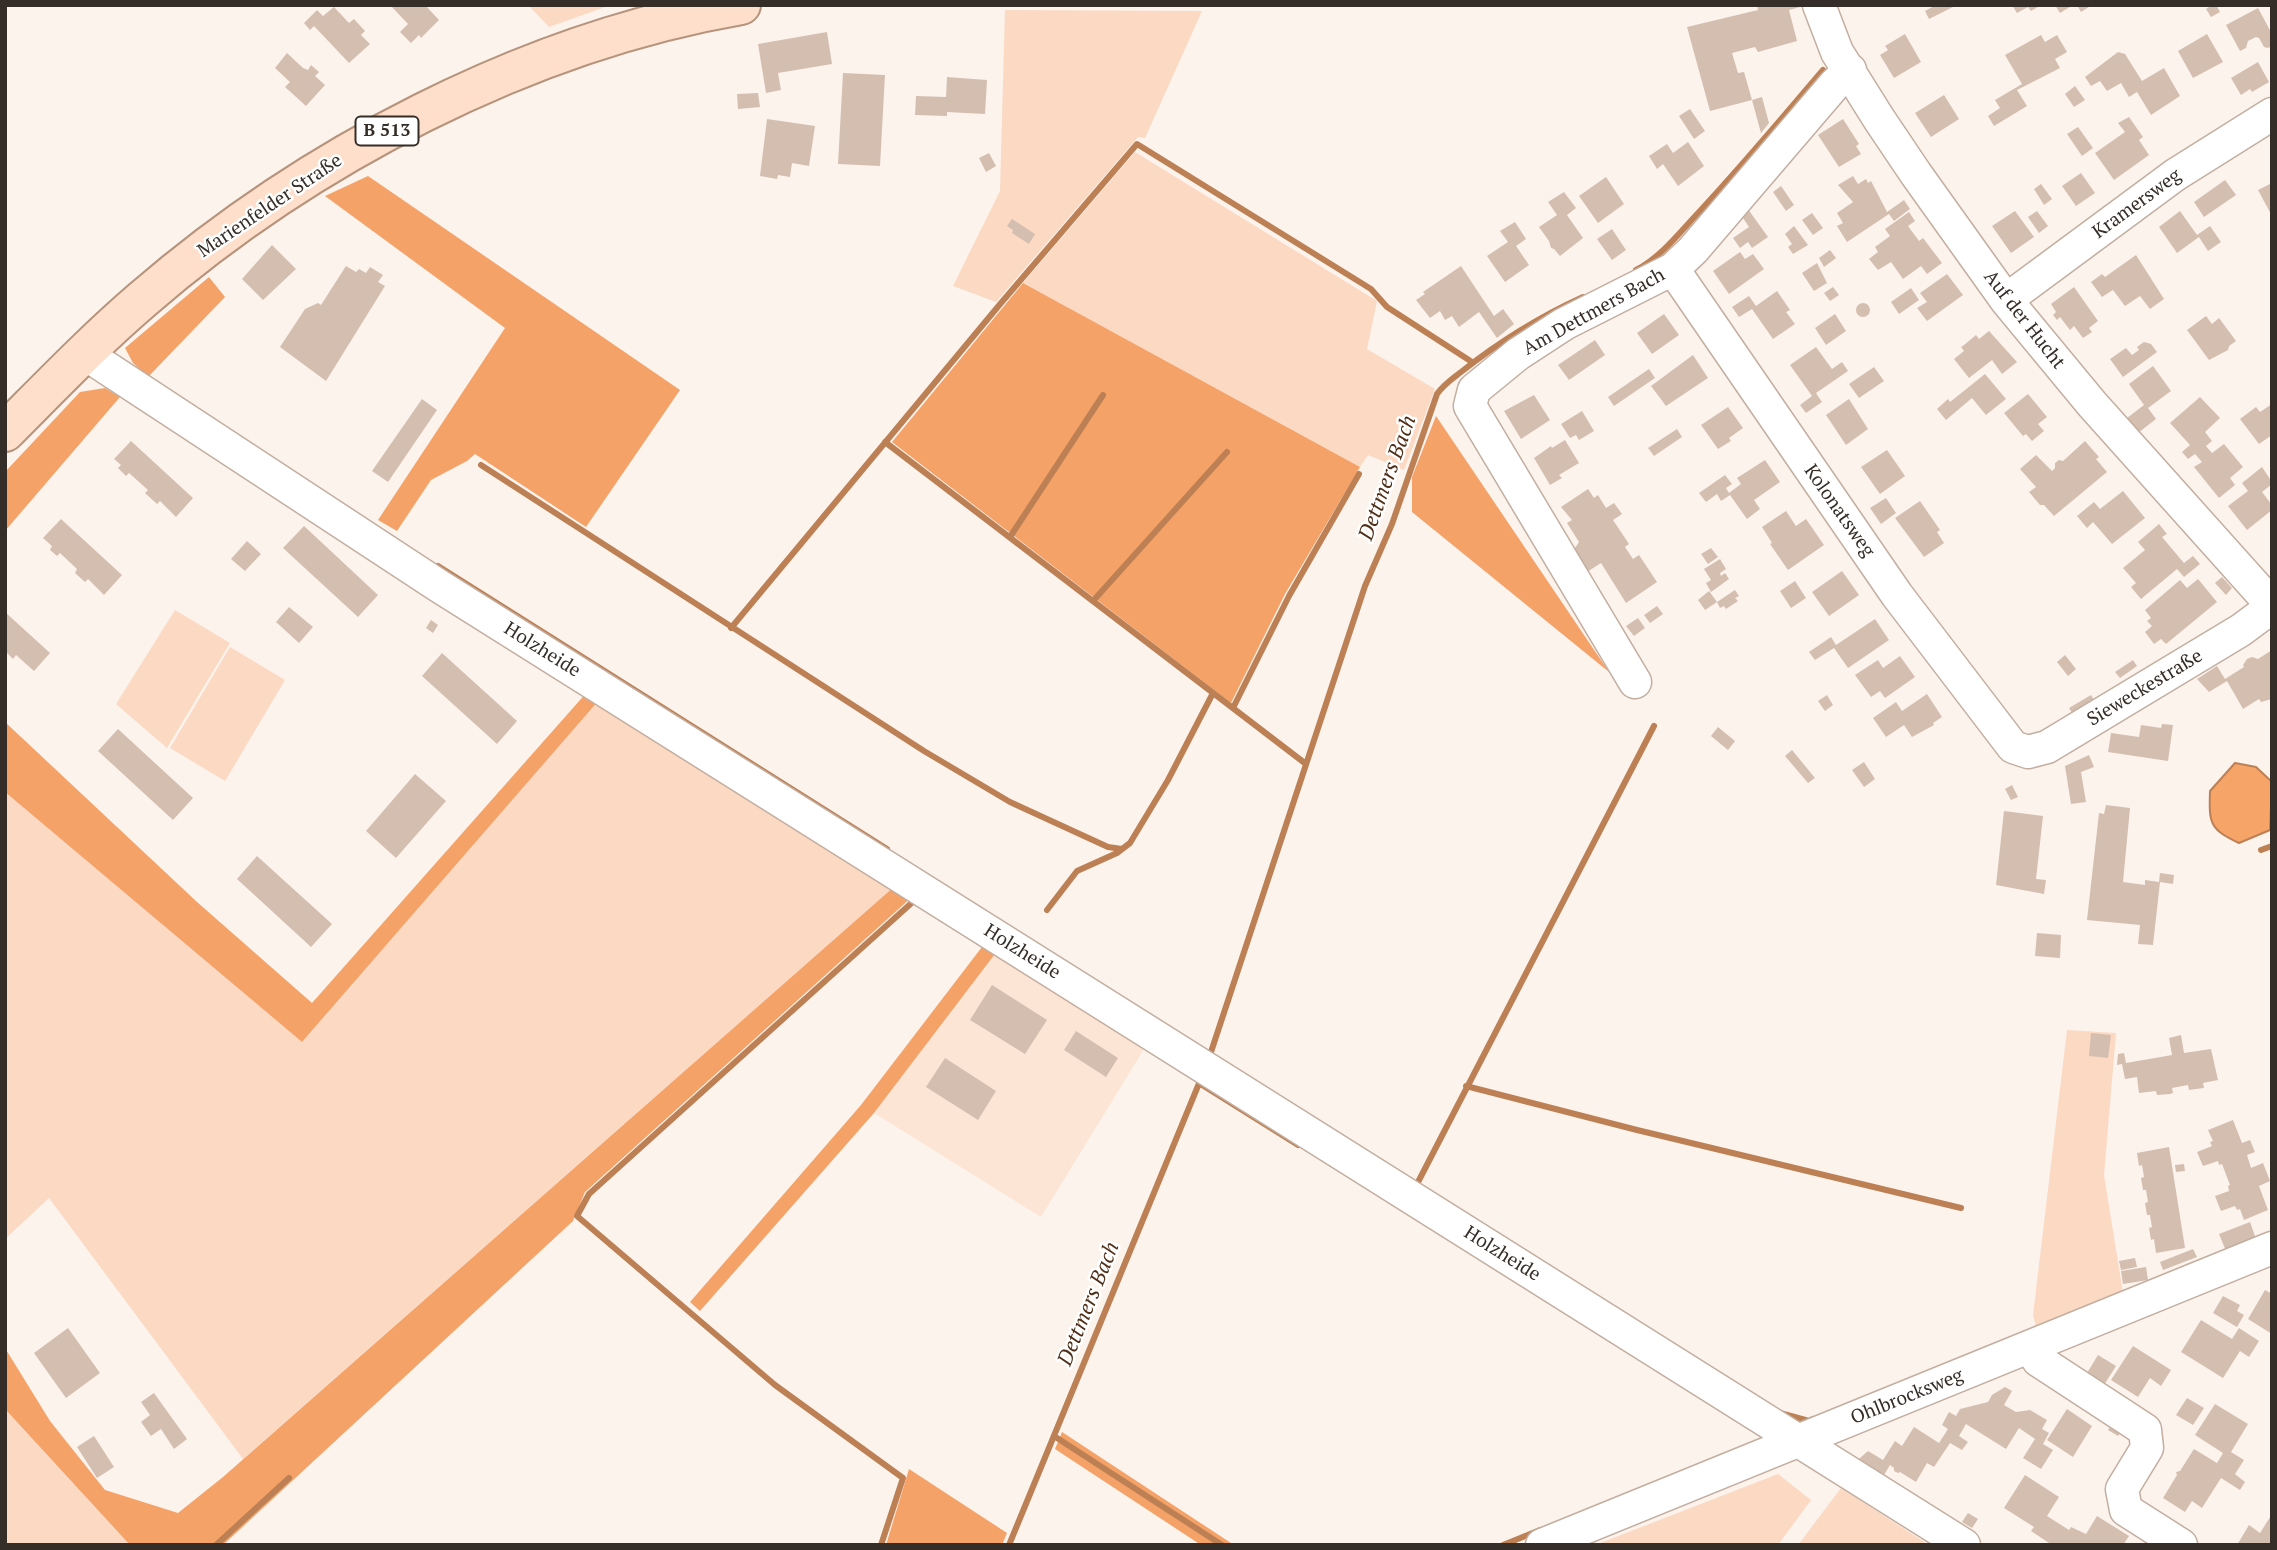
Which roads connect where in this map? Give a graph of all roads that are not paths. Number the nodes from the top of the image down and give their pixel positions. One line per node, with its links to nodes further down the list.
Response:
1 (741, 5): 7 (main road, Marienfelder Straße / B 513)
2 (1819, 5): 3 (street, Auf der Hucht)
3 (1850, 70): 5 (street, Am Dettmers Bach); 6 (street, Auf der Hucht)
4 (2272, 114): 6 (street, Kramersweg)
5 (1673, 269): 10 (street, Am Dettmers Bach); 11 (street, Kolonatsweg)
6 (2006, 300): 9 (street, Auf der Hucht)
7 (84, 353): 8 (main road, Marienfelder Straße / B 513); 14 (street, Holzheide)
8 (5, 432)
9 (2272, 606): 11 (street, Sieweckestraße)
10 (1635, 682)
11 (2012, 747)
12 (2270, 1252): 13 (street, Ohlbrocksweg)
13 (2031, 1346): 14 (street, Ohlbrocksweg); 17 (street)
14 (1798, 1441): 15 (street, Ohlbrocksweg); 16 (street, Holzheide)
15 (1542, 1545)
16 (1964, 1545)
17 (2181, 1545)

